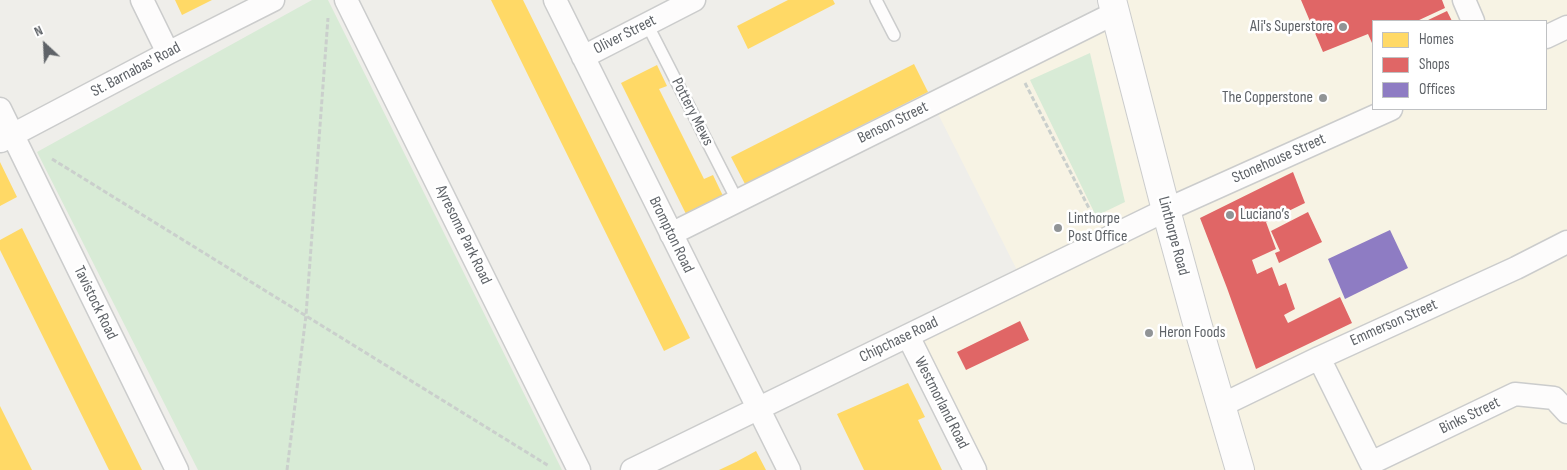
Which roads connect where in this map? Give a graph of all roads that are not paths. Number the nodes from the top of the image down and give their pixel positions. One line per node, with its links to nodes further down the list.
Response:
1 (142, 0): 14 (street)
2 (273, 0): 14 (street, St. Barnabas' Road)
3 (555, 0): 15 (street, Brompton Road)
4 (694, 0): 10 (street, Oliver Street)
5 (876, 0): 12 (lane)
6 (1464, 0): 9 (street)
7 (337, 5): 30 (street, Ayresome Park Road)
8 (1114, 7): 19 (street, Benson Street); 20 (street, Linthorpe Road)
9 (1473, 20)
10 (647, 24): 15 (street, Oliver Street); 19 (lane, Pottery Mews)
11 (1567, 27): 13 (street)
12 (894, 35)
13 (1547, 37)
14 (168, 53): 18 (street, St. Barnabas' Road)
15 (583, 57): 21 (street, Brompton Road)
16 (0, 109): 18 (street, Tavistock Road)
17 (1390, 110): 20 (street, Stonehouse Street)
18 (7, 138): 29 (street, Tavistock Road)
19 (737, 200): 21 (street, Benson Street)
20 (1166, 210): 23 (street, Chipchase Road); 25 (street, Linthorpe Road)
21 (671, 234): 26 (street, Brompton Road)
22 (1567, 242): 24 (street, Emmerson Street)
23 (908, 336): 26 (street, Chipchase Road); 33 (street, Westmorland Road)
24 (1319, 358): 25 (street, Emmerson Street); 28 (street, Binks Street)
25 (1222, 405): 34 (street, Linthorpe Road)
26 (758, 409): 31 (street, Chipchase Road); 32 (street, Brompton Road)
27 (1567, 412): 28 (street, Binks Street)
28 (1364, 466)
29 (177, 470)
30 (579, 470)
31 (632, 470)
32 (789, 470)
33 (975, 470)
34 (1240, 470)

